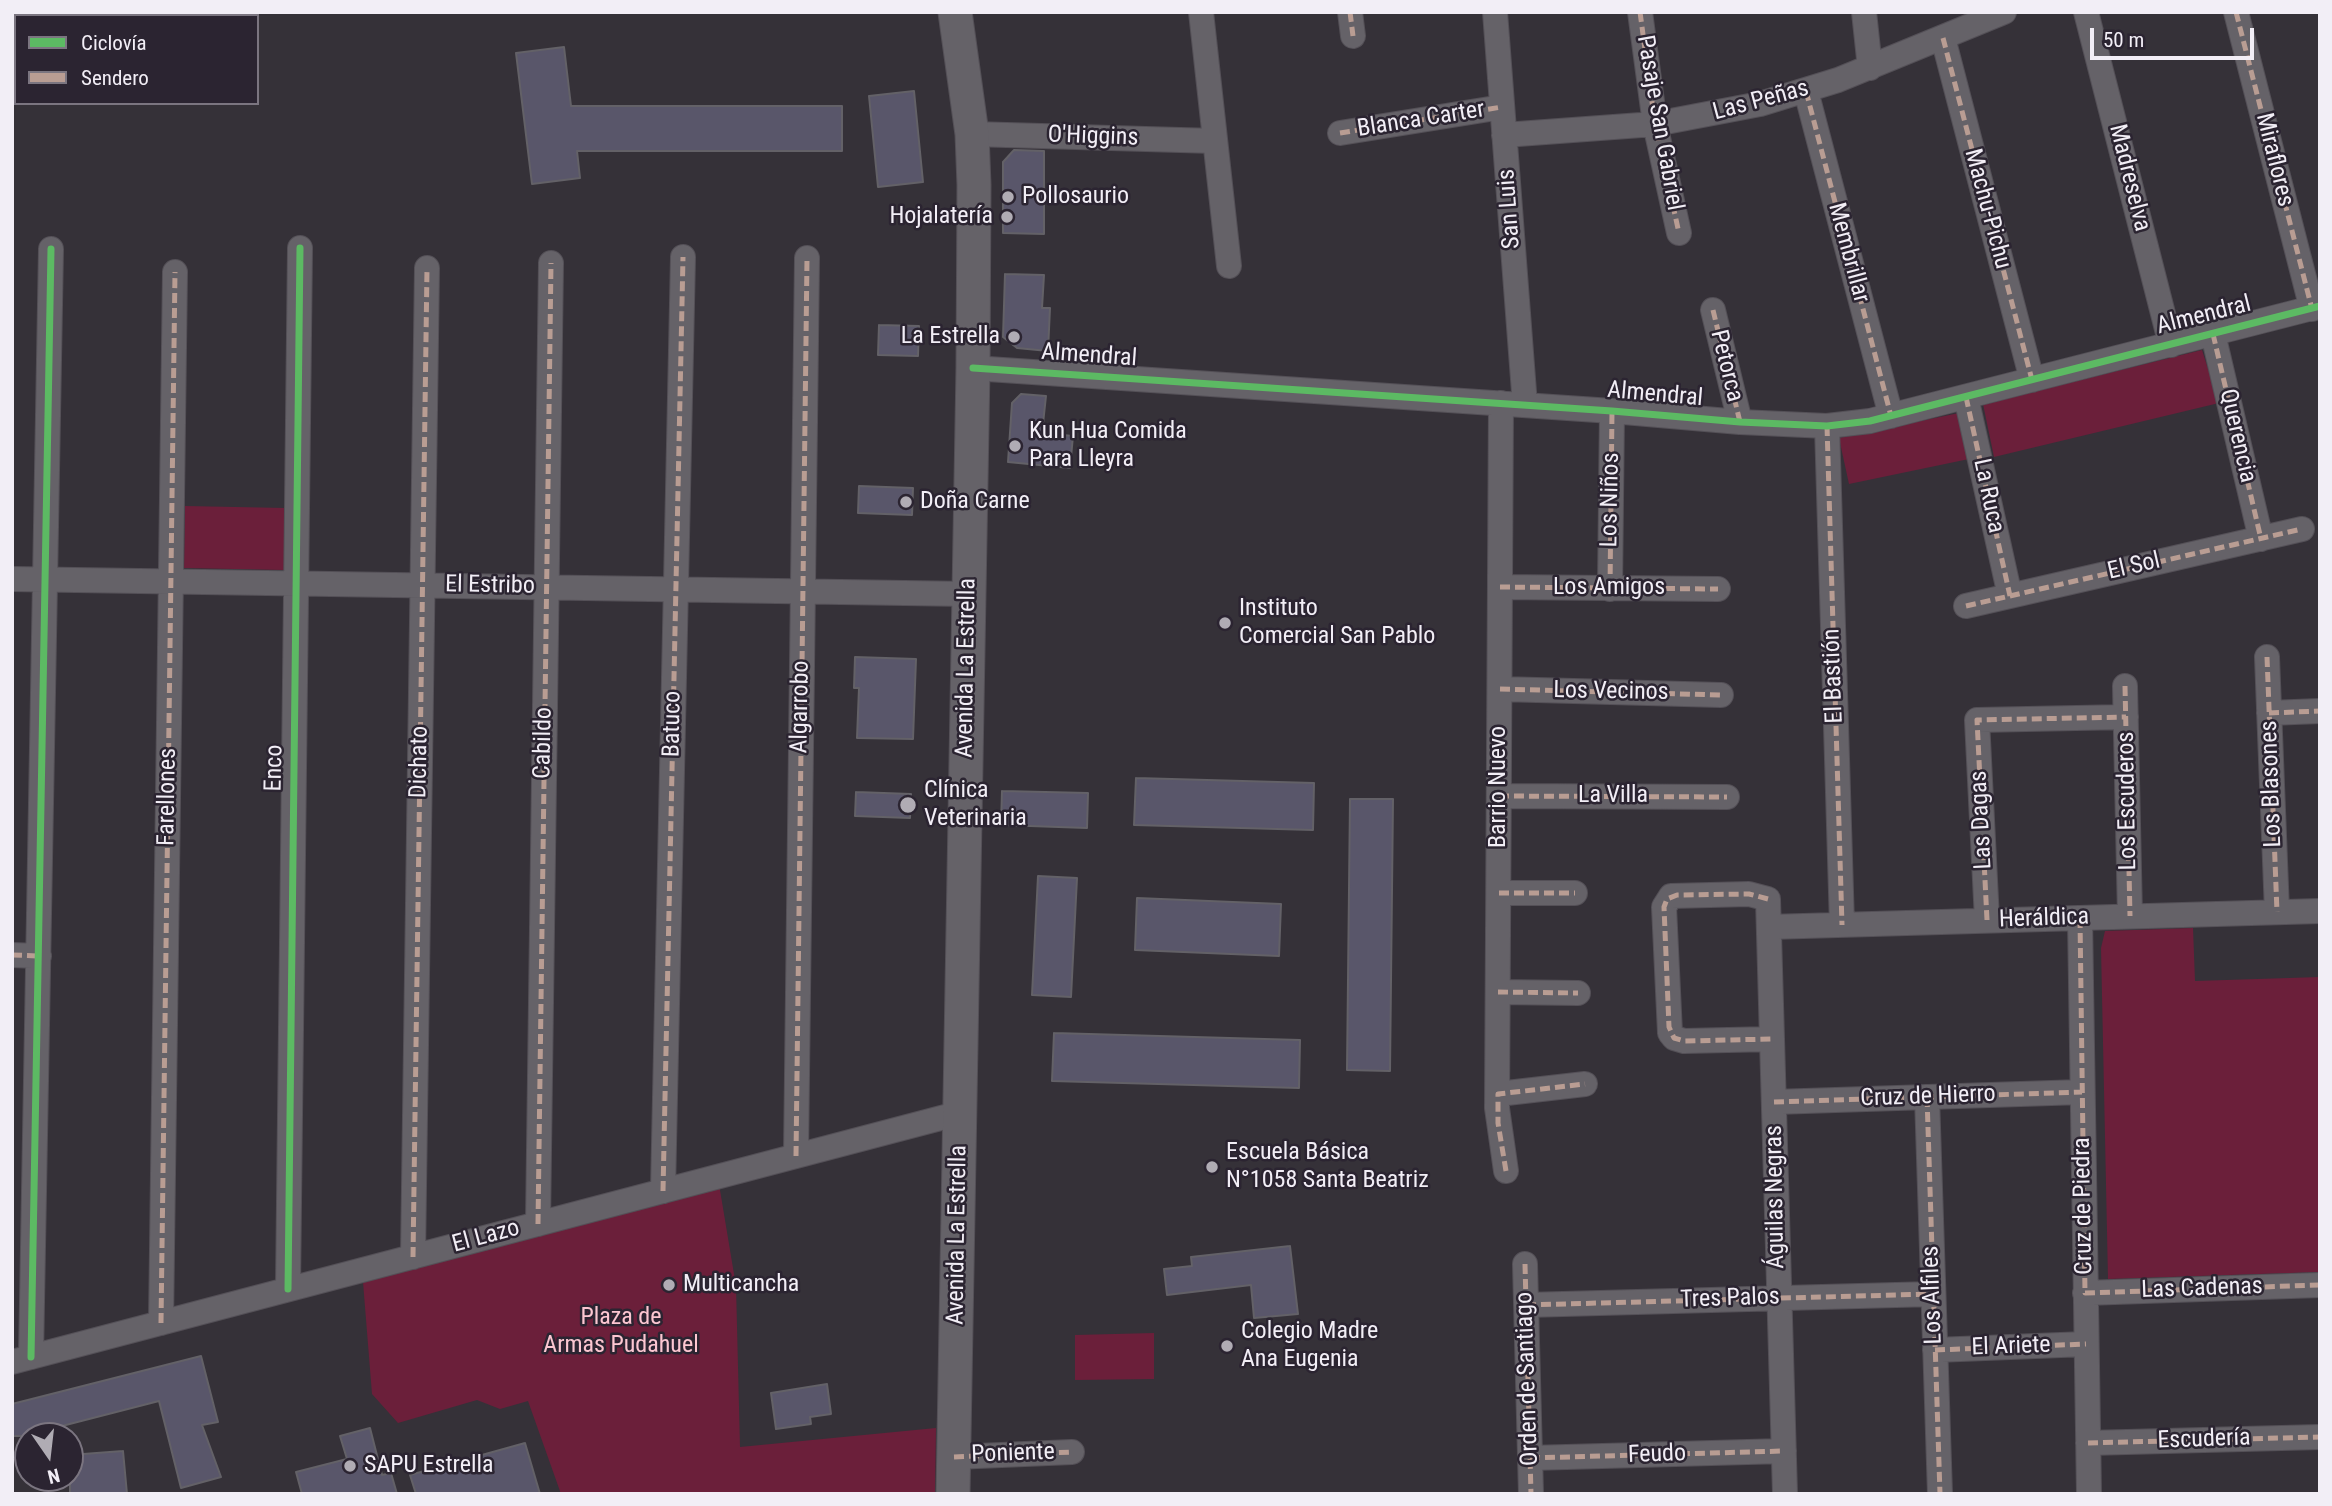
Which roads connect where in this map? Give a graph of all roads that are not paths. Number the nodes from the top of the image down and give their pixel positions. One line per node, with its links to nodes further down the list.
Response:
1 (955, 12): 15 (main road, Avenida La Estrella)
2 (1200, 12): 17 (street)
3 (1495, 12): 12 (street, San Luis)
4 (1640, 12): 13 (street, Pasaje San Gabriel)
5 (1864, 12): 10 (street)
6 (2004, 12): 9 (street, Las Peñas)
7 (2086, 12): 30 (street, Madreselva)
8 (2236, 12): 27 (street, Miraflores)
9 (1942, 38): 10 (street, Las Peñas); 32 (street, Machu-Pichu)
10 (1870, 68): 11 (street, Las Peñas)
11 (1806, 91): 13 (street, Las Peñas); 36 (street, Membrillar)
12 (1502, 107): 14 (street, Blanca Carter); 16 (street, San Luis)
13 (1655, 124): 16 (street, Las Peñas); 18 (street, Pasaje San Gabriel)
14 (1340, 133)
15 (972, 134): 17 (street, O'Higgins); 31 (main road, Avenida La Estrella)
16 (1504, 135): 34 (street, San Luis)
17 (1215, 141): 24 (street)
18 (1679, 233)
19 (300, 248): 44 (street, Enco)
20 (51, 249): 42 (street)
21 (683, 257): 48 (street, Batuco)
22 (807, 258): 51 (street, Algarrobo)
23 (551, 263): 46 (street, Cabildo)
24 (1229, 266)
25 (427, 268): 45 (street, Dichato)
26 (175, 272): 43 (street, Farellones)
27 (2316, 307): 29 (street, Almendral)
28 (1713, 310): 37 (street, Petorca)
29 (2213, 334): 30 (street, Almendral); 40 (street, Querencia)
30 (2171, 345): 32 (street, Almendral)
31 (973, 368): 34 (street, Almendral); 52 (main road, Avenida La Estrella)
32 (2032, 380): 33 (street, Almendral)
33 (1966, 397): 36 (street, Almendral); 53 (street, La Ruca)
34 (1513, 404): 35 (street, Almendral); 47 (street, Barrio Nuevo)
35 (1612, 411): 37 (street, Almendral); 49 (street, Los Niños)
36 (1891, 416): 38 (street, Almendral)
37 (1740, 422): 38 (street, Almendral)
38 (1827, 426): 71 (street, El Bastión)
39 (2302, 529): 40 (street, El Sol)
40 (2261, 538): 53 (street, El Sol)
41 (12, 579): 42 (street, El Estribo)
42 (45, 579): 43 (street, El Estribo); 74 (street)
43 (171, 582): 44 (street, El Estribo); 96 (street, Farellones)
44 (296, 583): 45 (street, El Estribo); 91 (street, Enco)
45 (422, 585): 46 (street, El Estribo); 88 (street, Dichato)
46 (546, 587): 48 (street, El Estribo); 87 (street, Cabildo)
47 (1500, 587): 49 (street, Los Amigos); 57 (street, Barrio Nuevo)
48 (676, 589): 51 (street, El Estribo); 86 (street, Batuco)
49 (1610, 589): 50 (street, Los Amigos)
50 (1718, 589)
51 (803, 591): 52 (street, El Estribo); 84 (street, Algarrobo)
52 (968, 594): 83 (main road, Avenida La Estrella)
53 (2010, 596): 54 (street, El Sol)
54 (1966, 606)
55 (2267, 657): 60 (street, Los Blasones)
56 (2125, 686): 61 (street, Los Escuderos)
57 (1500, 689): 58 (street, Los Vecinos); 62 (street, Barrio Nuevo)
58 (1721, 695)
59 (2320, 711): 60 (street)
60 (2269, 713): 67 (street, Los Blasones)
61 (2126, 717): 68 (street, Los Escuderos); 70 (street, Las Dagas)
62 (1499, 796): 63 (street, La Villa); 64 (street, Barrio Nuevo)
63 (1727, 797)
64 (1499, 893): 65 (street); 75 (street, Barrio Nuevo)
65 (1575, 893)
66 (2320, 911): 67 (street, Heráldica)
67 (2277, 912): 68 (street, Heráldica)
68 (2130, 916): 69 (street, Heráldica)
69 (2080, 918): 70 (street, Heráldica); 79 (street, Cruz de Piedra)
70 (1987, 920): 71 (street, Heráldica)
71 (1842, 925): 72 (street, Heráldica)
72 (1769, 927): 77 (street, Águilas Negras); 77 (street, Águilas Negras)
73 (12, 955): 74 (street)
74 (39, 956): 99 (street)
75 (1498, 992): 76 (street); 80 (street, Barrio Nuevo)
76 (1578, 993)
77 (1772, 1040): 82 (street, Águilas Negras)
78 (1585, 1084): 80 (street)
79 (2082, 1092): 81 (street, Cruz de Hierro); 93 (street, Cruz de Piedra)
80 (1498, 1094): 85 (street, Barrio Nuevo)
81 (1927, 1097): 82 (street, Cruz de Hierro); 92 (street, Los Alfiles)
82 (1774, 1102): 94 (street, Águilas Negras)
83 (960, 1113): 84 (street, El Lazo); 104 (main road, Avenida La Estrella)
84 (796, 1156): 86 (street, El Lazo)
85 (1506, 1171)
86 (663, 1191): 87 (street, El Lazo)
87 (538, 1224): 88 (street, El Lazo)
88 (413, 1256): 91 (street, El Lazo)
89 (1525, 1264): 95 (street, Orden de Santiago)
90 (2320, 1285): 93 (street, Las Cadenas)
91 (288, 1289): 96 (street, El Lazo)
92 (1933, 1293): 94 (street, Tres Palos); 98 (street, Los Alfiles)
93 (2085, 1293): 97 (street, Cruz de Piedra)
94 (1779, 1298): 95 (street, Tres Palos); 102 (street, Águilas Negras)
95 (1526, 1304): 105 (street, Orden de Santiago)
96 (161, 1323): 99 (street, El Lazo)
97 (2086, 1344): 98 (street, El Ariete); 101 (street, Cruz de Piedra)
98 (1935, 1350): 109 (street, Los Alfiles)
99 (22, 1359)
100 (2320, 1437): 101 (street, Escudería)
101 (2088, 1443): 110 (street, Cruz de Piedra)
102 (1784, 1451): 105 (street, Feudo); 108 (street, Águilas Negras)
103 (1072, 1452): 104 (street, Poniente)
104 (954, 1457): 106 (main road, Avenida La Estrella)
105 (1530, 1458): 107 (street, Orden de Santiago)
106 (953, 1494)
107 (1531, 1494)
108 (1785, 1494)
109 (1940, 1494)
110 (2089, 1494)

